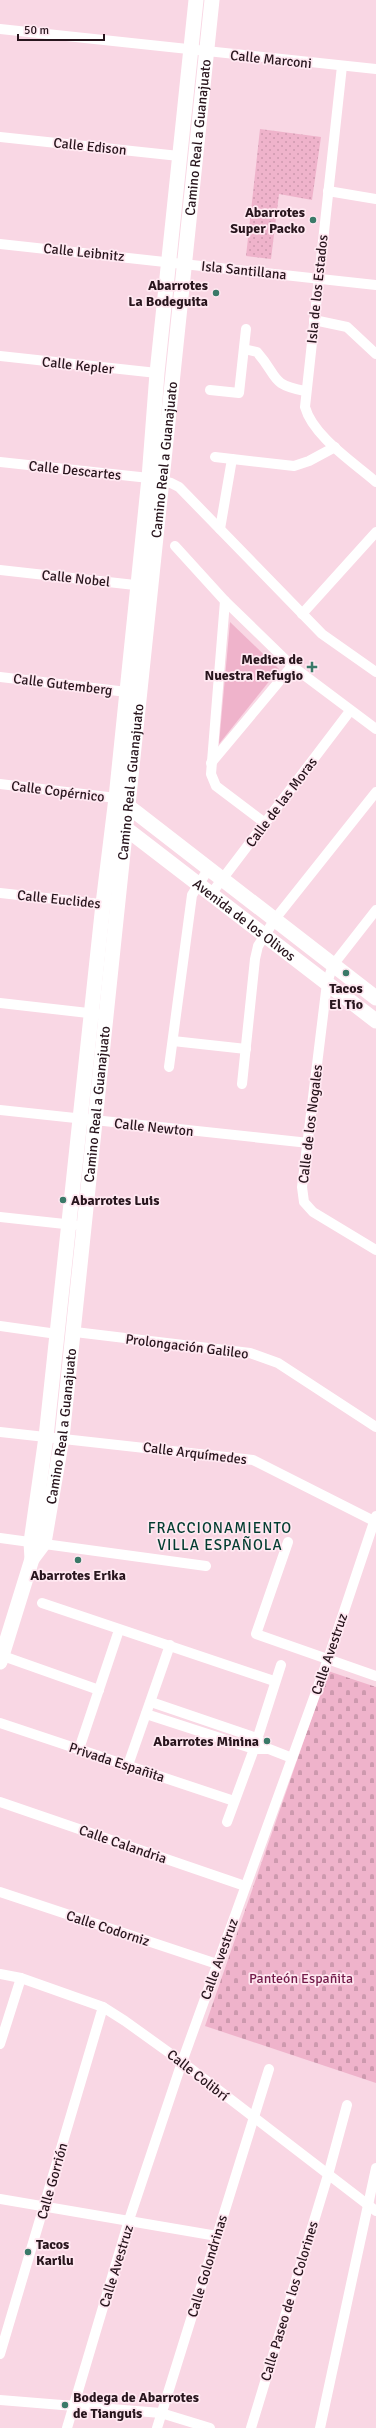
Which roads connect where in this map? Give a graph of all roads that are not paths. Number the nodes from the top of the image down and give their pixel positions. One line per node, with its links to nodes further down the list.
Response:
1 (196, 0): 4 (street, Camino Real a Guanajuato)
2 (212, 0): 5 (street, Camino Real a Guanajuato)
3 (0, 29): 4 (street, Calle Marconi)
4 (191, 51): 5 (street, Calle Marconi); 9 (street, Camino Real a Guanajuato)
5 (206, 52): 6 (street, Calle Marconi); 14 (street, Camino Real a Guanajuato)
6 (342, 66): 7 (street, Calle Marconi); 10 (street, Isla de los Estados)
7 (376, 69)
8 (0, 136): 9 (street, Calle Edison)
9 (179, 156): 13 (street, Camino Real a Guanajuato)
10 (328, 190): 11 (street); 15 (street, Isla de los Estados)
11 (376, 199)
12 (0, 244): 13 (street, Calle Leibnitz)
13 (168, 261): 14 (street, Isla Santillana); 22 (street, Camino Real a Guanajuato)
14 (184, 263): 15 (street, Isla Santillana); 29 (street, Camino Real a Guanajuato)
15 (319, 278): 16 (street, Isla Santillana); 17 (street, Isla de los Estados)
16 (376, 285)
17 (314, 320): 20 (street); 24 (street, Isla de los Estados)
18 (246, 329): 19 (street)
19 (244, 349): 23 (street); 24 (street)
20 (376, 354)
21 (0, 356): 22 (street, Calle Kepler)
22 (157, 373): 29 (street, Camino Real a Guanajuato)
23 (210, 390)
24 (306, 391): 25 (street, Isla de los Estados)
25 (335, 447): 27 (street); 30 (street, Isla de los Estados)
26 (215, 457): 27 (street)
27 (232, 459): 31 (street)
28 (0, 462): 29 (street, Calle Descartes)
29 (156, 479): 31 (street); 35 (street, Camino Real a Guanajuato)
30 (376, 482)
31 (220, 529): 37 (street)
32 (376, 532): 37 (street)
33 (175, 546): 36 (street)
34 (0, 570): 35 (street, Calle Nobel)
35 (145, 586): 41 (street, Camino Real a Guanajuato); 48 (street, Camino Real a Guanajuato)
36 (225, 602): 38 (street); 44 (street)
37 (302, 614): 39 (street)
38 (292, 666): 42 (street); 44 (street)
39 (376, 672)
40 (0, 677): 41 (street, Calle Gutemberg)
41 (127, 692): 47 (street, Camino Real a Guanajuato)
42 (350, 711): 43 (street); 50 (street, Calle de las Moras)
43 (376, 729)
44 (211, 764): 50 (street)
45 (0, 784): 47 (street, Calle Copérnico)
46 (376, 792): 60 (street)
47 (116, 798): 48 (street, Avenida de los Olivos); 49 (street, Camino Real a Guanajuato)
48 (129, 807): 51 (street, Camino Real a Guanajuato); 52 (street, Avenida de los Olivos)
49 (113, 819): 51 (street, Avenida de los Olivos); 57 (street, Camino Real a Guanajuato)
50 (265, 823): 53 (street, Calle de las Moras)
51 (127, 829): 54 (street, Avenida de los Olivos); 58 (street, Camino Real a Guanajuato)
52 (208, 868): 53 (street, Avenida de los Olivos); 54 (street)
53 (223, 878): 56 (street, Calle de las Moras); 60 (street, Avenida de los Olivos)
54 (197, 884): 56 (street, Avenida de los Olivos); 68 (street)
55 (0, 893): 57 (street, Calle Euclides)
56 (211, 894): 61 (street, Avenida de los Olivos)
57 (102, 904): 58 (street, Calle Euclides); 66 (street, Camino Real a Guanajuato)
58 (118, 906): 66 (street, Camino Real a Guanajuato)
59 (376, 910): 62 (street)
60 (275, 920): 61 (street); 62 (street, Avenida de los Olivos)
61 (264, 935): 63 (street, Avenida de los Olivos); 69 (street)
62 (332, 965): 63 (street, Calle de los Nogales); 64 (street, Avenida de los Olivos)
63 (327, 983): 67 (street, Avenida de los Olivos); 74 (street, Calle de los Nogales)
64 (376, 998)
65 (0, 1003): 66 (street)
66 (99, 1014): 73 (street, Camino Real a Guanajuato)
67 (376, 1021)
68 (173, 1041): 69 (street); 70 (street)
69 (246, 1049): 71 (street)
70 (169, 1067)
71 (242, 1084)
72 (0, 1110): 73 (street, Calle Newton)
73 (88, 1120): 74 (street, Calle Newton); 76 (street, Camino Real a Guanajuato); 77 (street, Camino Real a Guanajuato)
74 (309, 1143): 78 (street, Calle de los Nogales)
75 (0, 1217): 76 (street)
76 (69, 1224): 77 (street); 81 (street, Camino Real a Guanajuato)
77 (84, 1226): 80 (street, Camino Real a Guanajuato)
78 (376, 1250)
79 (0, 1326): 81 (street)
80 (74, 1332): 82 (street, Prolongación Galileo); 85 (street, Camino Real a Guanajuato)
81 (57, 1334): 84 (street, Camino Real a Guanajuato)
82 (376, 1427)
83 (0, 1432): 84 (street, Calle Arquímedes)
84 (46, 1437): 85 (street, Calle Arquímedes); 89 (street, Camino Real a Guanajuato)
85 (62, 1438): 86 (street, Calle Arquímedes); 89 (street, Camino Real a Guanajuato)
86 (375, 1520): 95 (street, Calle Avestruz)
87 (0, 1538): 89 (street)
88 (288, 1542): 95 (street)
89 (37, 1543): 90 (street); 94 (street)
90 (206, 1566)
91 (42, 1603): 92 (street)
92 (119, 1630): 93 (street); 99 (street)
93 (170, 1645): 98 (street); 100 (street)
94 (1, 1657): 99 (street)
95 (328, 1659): 97 (street); 107 (street, Calle Avestruz)
96 (281, 1665): 98 (street)
97 (376, 1676)
98 (274, 1681): 103 (street)
99 (99, 1690): 104 (street)
100 (151, 1702): 101 (street); 103 (street)
101 (146, 1714): 105 (street); 108 (street)
102 (0, 1723): 104 (street, Privada Españita)
103 (257, 1738): 105 (street); 106 (street)
104 (79, 1749): 108 (street, Privada Españita)
105 (254, 1749): 106 (street); 109 (street)
106 (269, 1749): 107 (street)
107 (292, 1758): 112 (street, Calle Avestruz)
108 (128, 1765): 109 (street, Privada Españita)
109 (234, 1800): 111 (street)
110 (0, 1802): 112 (street, Calle Calandria)
111 (227, 1822)
112 (246, 1886): 114 (street, Calle Avestruz)
113 (0, 1892): 114 (street, Calle Codorniz)
114 (217, 1964): 119 (street, Calle Avestruz)
115 (0, 1974): 116 (street, Calle Colibrí)
116 (21, 1978): 117 (street, Calle Colibrí); 118 (street)
117 (103, 2008): 119 (street, Calle Colibrí); 126 (street, Calle Gorrión)
118 (0, 2044)
119 (182, 2062): 122 (street, Calle Colibrí); 128 (street, Calle Avestruz)
120 (269, 2070): 122 (street, Calle Golondrinas)
121 (347, 2105): 124 (street, Calle Paseo de los Colorines)
122 (254, 2118): 124 (street, Calle Colibrí); 129 (street, Calle Golondrinas)
123 (376, 2168): 127 (street)
124 (328, 2175): 127 (street, Calle Colibrí); 137 (street, Calle Paseo de los Colorines)
125 (0, 2199): 126 (street)
126 (45, 2207): 128 (street); 130 (street, Calle Gorrión)
127 (372, 2208): 138 (street)
128 (129, 2220): 129 (street); 132 (street, Calle Avestruz)
129 (217, 2236): 133 (street, Calle Golondrinas)
130 (0, 2354)
131 (0, 2400): 132 (street)
132 (73, 2405): 133 (street); 134 (street, Calle Avestruz)
133 (161, 2413): 135 (street, Calle Golondrinas); 136 (street)
134 (67, 2428)
135 (157, 2428)
136 (210, 2428)
137 (251, 2428)
138 (320, 2428)

